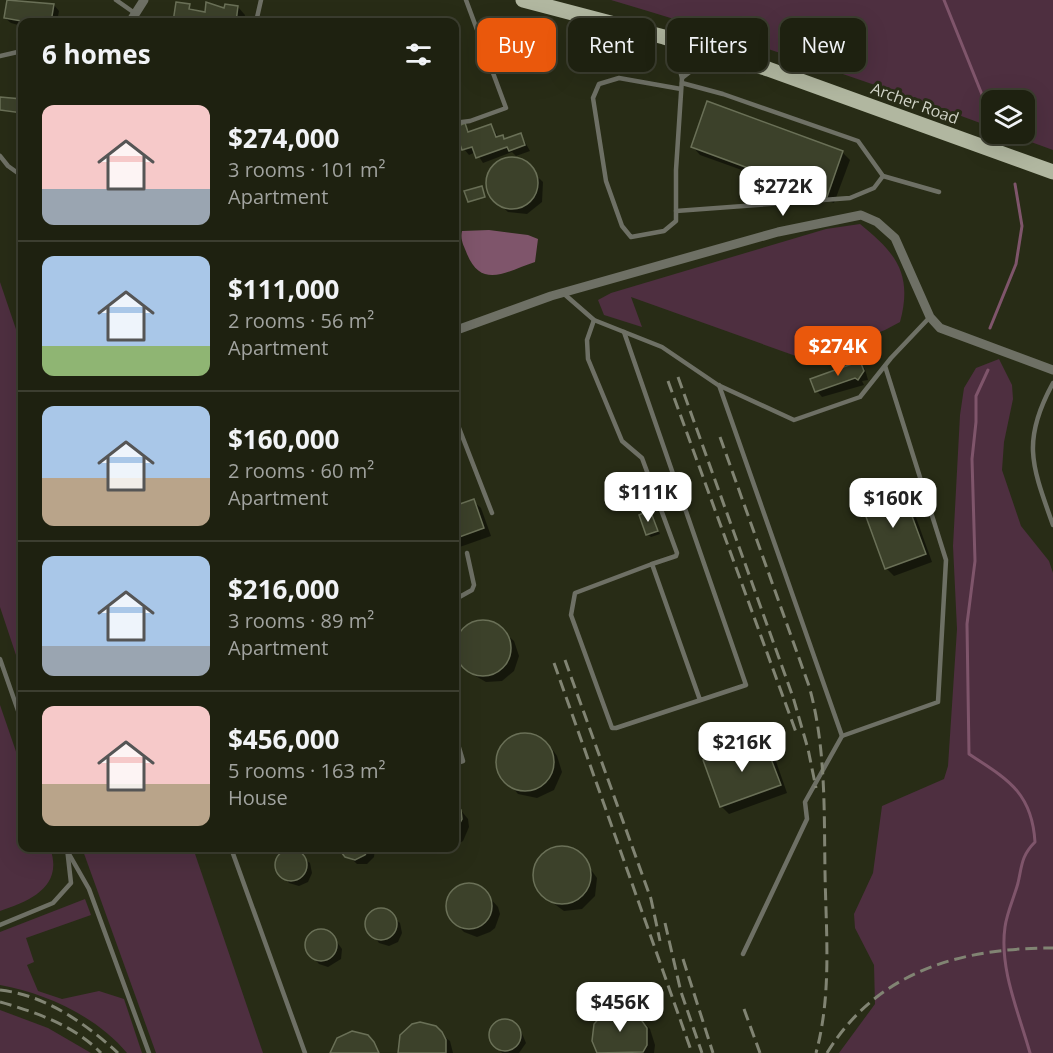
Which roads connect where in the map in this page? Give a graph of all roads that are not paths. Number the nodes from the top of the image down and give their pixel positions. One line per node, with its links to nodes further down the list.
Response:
1 (116, 0): 6 (lane)
2 (144, 0): 6 (street)
3 (261, 0): 7 (lane)
4 (466, 0): 15 (lane)
5 (523, 0): 8 (main road, Archer Road)
6 (133, 18)
7 (257, 18)
8 (667, 38)
9 (18, 52): 10 (lane)
10 (0, 56)
11 (768, 69): 17 (main road, Archer Road)
12 (679, 72): 14 (lane)
13 (695, 72): 14 (lane)
14 (682, 84): 19 (lane); 21 (lane); 21 (lane)
15 (459, 122)
16 (0, 156): 18 (lane)
17 (1053, 172)
18 (18, 173)
19 (883, 176): 20 (lane); 21 (lane)
20 (939, 192)
21 (676, 211)
22 (563, 293): 23 (street); 24 (lane); 25 (street)
23 (930, 317): 27 (lane); 28 (street)
24 (594, 320): 26 (lane); 35 (lane)
25 (459, 329)
26 (624, 332): 30 (lane); 38 (lane)
27 (885, 366): 30 (lane); 40 (lane)
28 (1053, 370)
29 (1053, 383): 33 (lane)
30 (718, 385): 40 (lane)
31 (459, 428): 32 (lane)
32 (492, 513)
33 (1052, 521)
34 (467, 553): 36 (lane)
35 (652, 564): 38 (lane); 38 (lane)
36 (459, 597)
37 (0, 659): 39 (lane)
38 (700, 700)
39 (18, 711)
40 (842, 736): 46 (lane)
41 (459, 748): 42 (lane)
42 (459, 762)
43 (232, 852): 48 (lane)
44 (69, 854): 45 (lane); 47 (lane)
45 (0, 925)
46 (743, 954)
47 (149, 1053)
48 (305, 1053)

